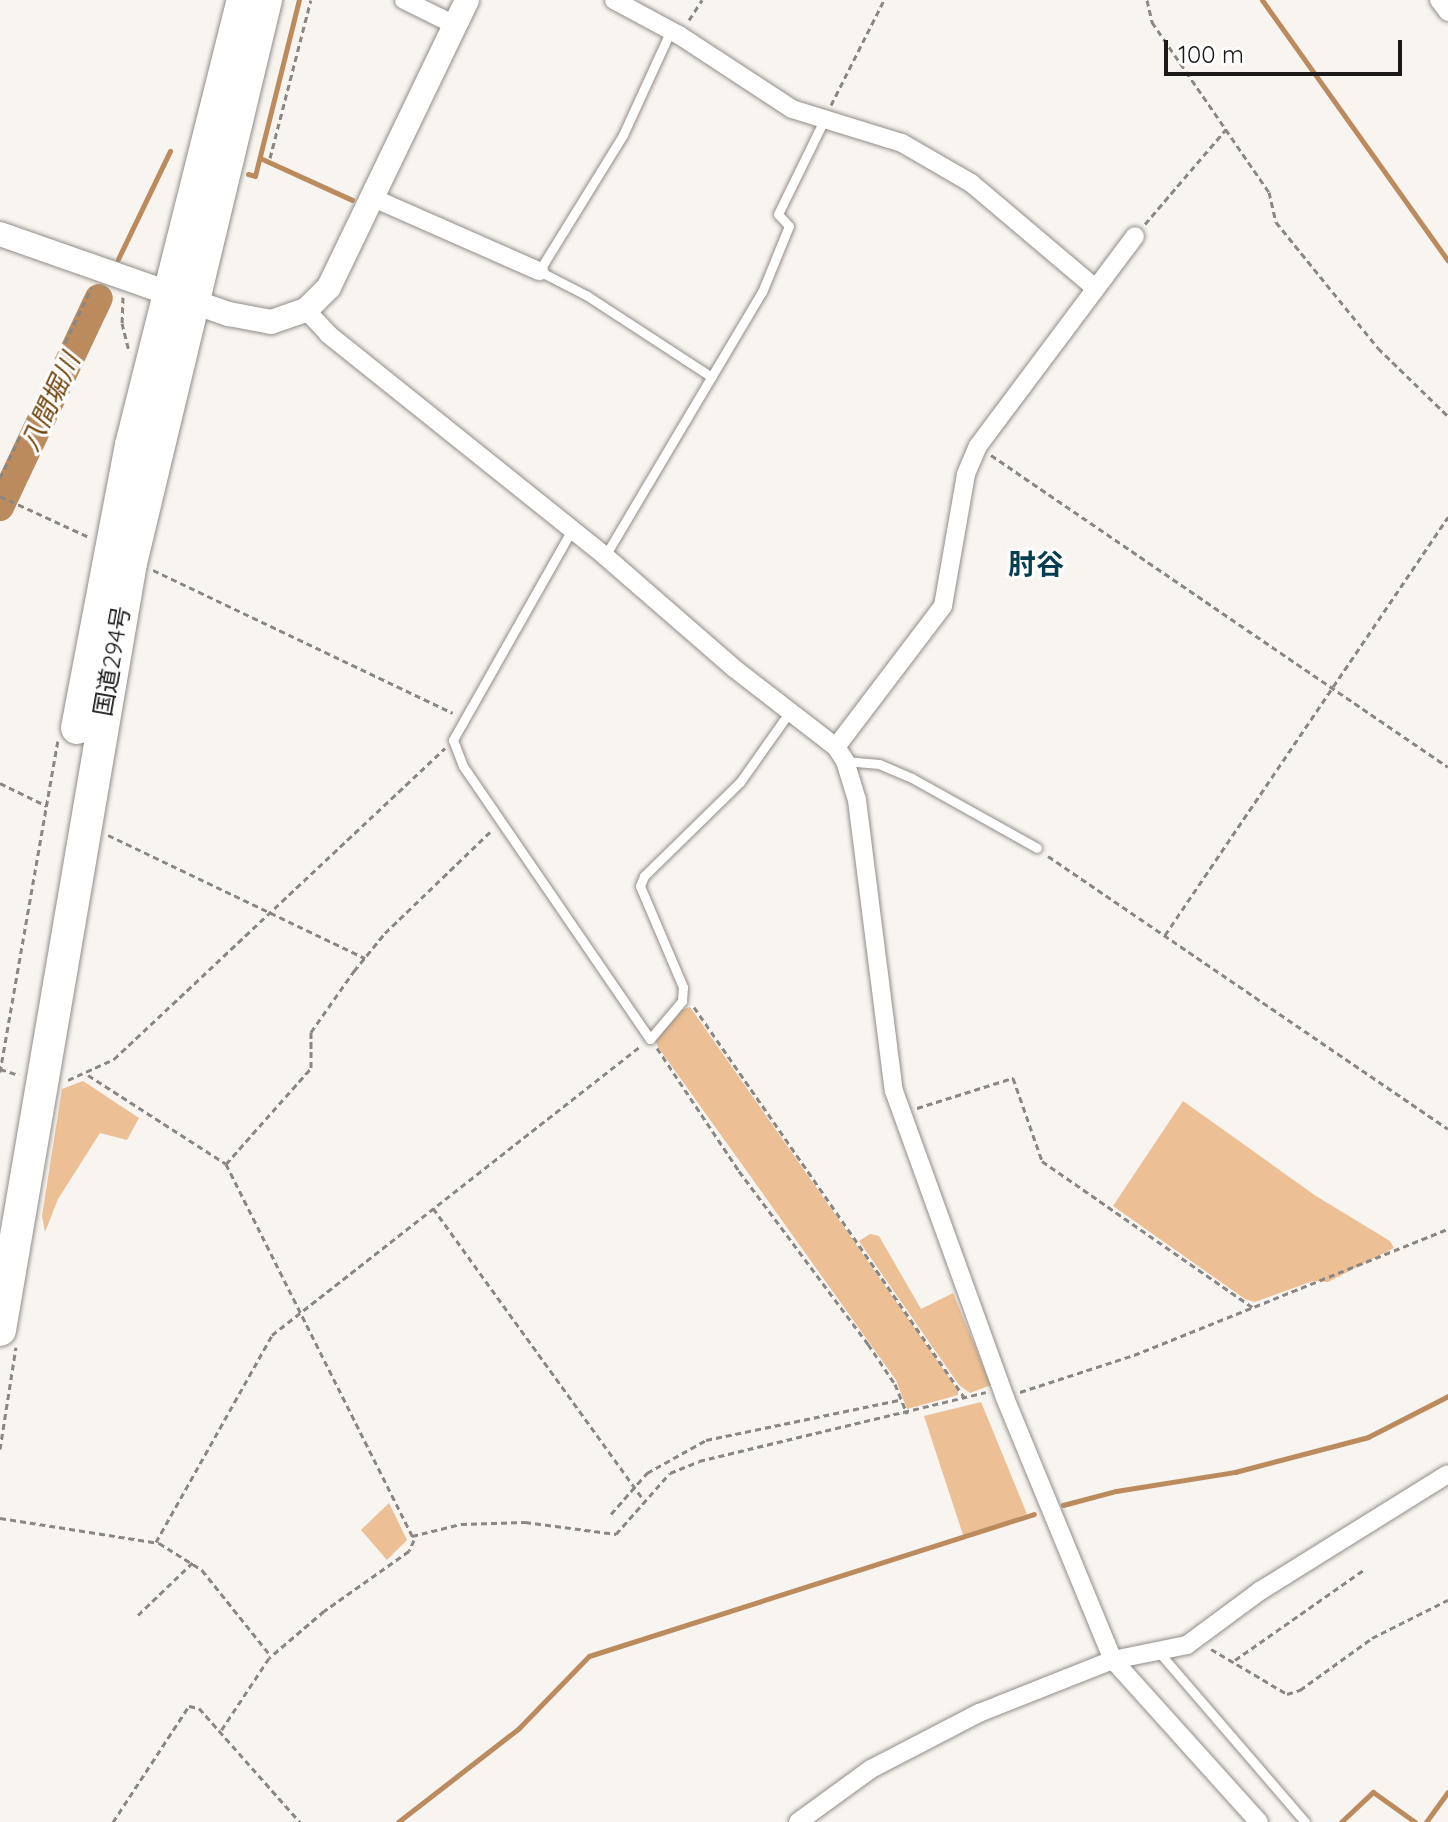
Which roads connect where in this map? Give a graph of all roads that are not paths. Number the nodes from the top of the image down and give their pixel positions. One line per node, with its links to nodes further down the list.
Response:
1 (243, 0): 16 (highway, 国道294号)
2 (266, 0): 16 (highway, 国道294号)
3 (404, 0): 8 (street)
4 (467, 0): 8 (street)
5 (614, 0): 9 (street)
6 (1439, 0): 7 (street)
7 (1448, 12)
8 (455, 25): 11 (street)
9 (675, 32): 10 (street); 14 (lane)
10 (824, 120): 15 (street); 18 (lane)
11 (371, 197): 14 (street); 17 (street)
12 (0, 234): 16 (street)
13 (1135, 236): 15 (street)
14 (539, 271): 18 (lane)
15 (1093, 286): 22 (street)
16 (178, 296): 17 (street); 24 (highway, 国道294号)
17 (306, 310): 19 (street)
18 (712, 377): 20 (lane)
19 (570, 533): 20 (street); 21 (lane)
20 (605, 556): 21 (street)
21 (791, 710): 22 (street)
22 (841, 754): 23 (lane); 29 (street)
23 (1037, 848)
24 (12, 1073): 25 (highway, 国道294号); 26 (highway, 国道294号)
25 (0, 1193)
26 (0, 1330)
27 (1448, 1474): 28 (street)
28 (1156, 1648): 29 (street); 32 (lane)
29 (1113, 1660): 30 (street); 31 (street)
30 (798, 1822)
31 (1259, 1822)
32 (1305, 1822)

